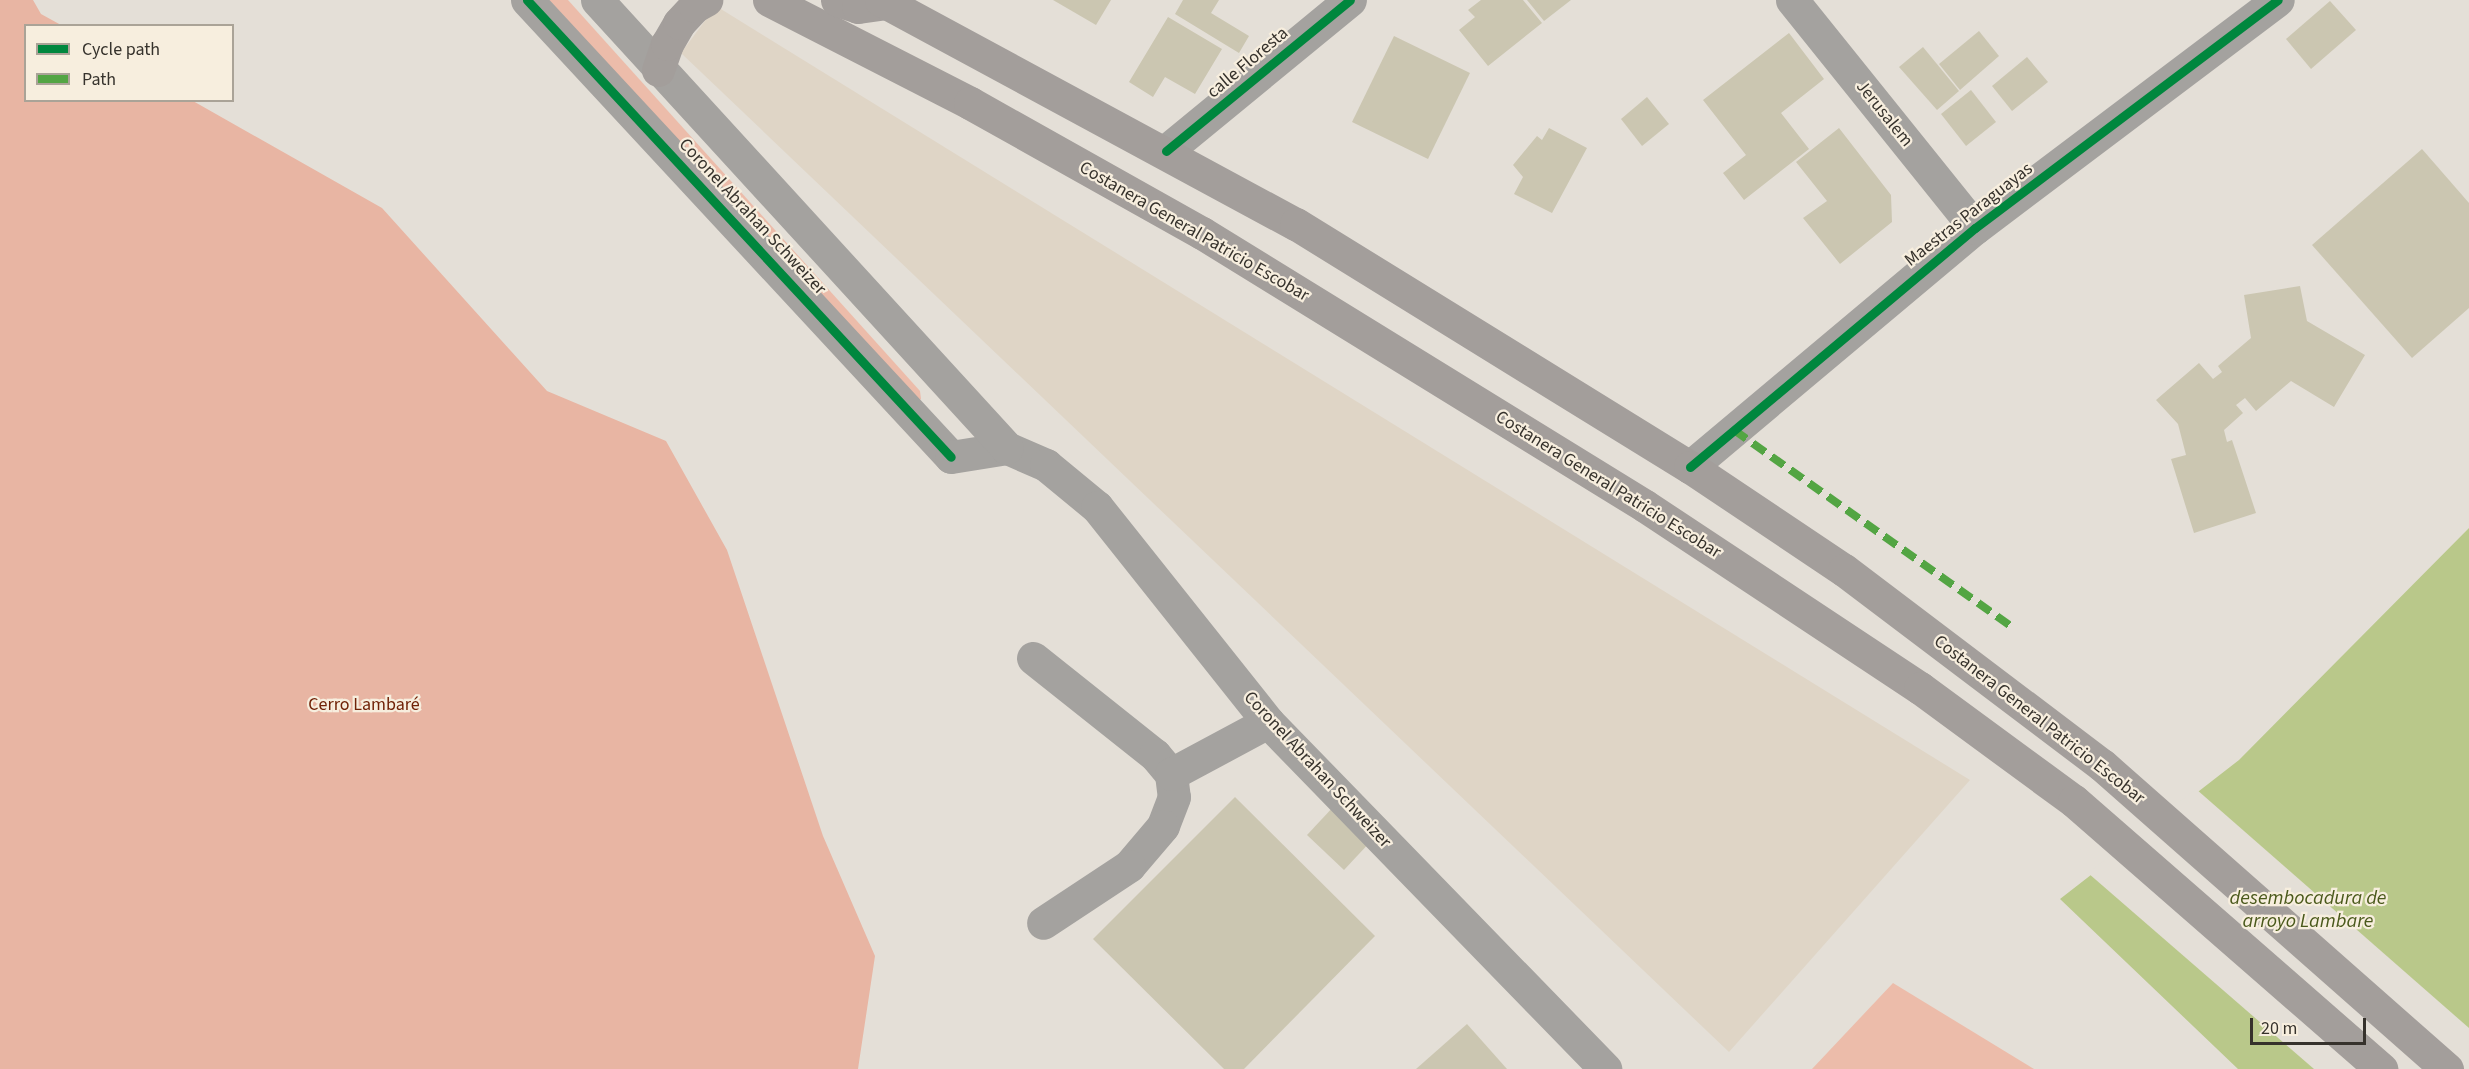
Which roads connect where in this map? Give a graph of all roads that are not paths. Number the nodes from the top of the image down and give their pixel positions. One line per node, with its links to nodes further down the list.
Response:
1 (527, 0): 13 (street, Coronel Abrahan Schweizer)
2 (597, 0): 10 (street, Coronel Abrahan Schweizer)
3 (706, 0): 10 (highway)
4 (769, 0): 20 (highway, Costanera General Patricio Escobar)
5 (837, 0): 9 (highway)
6 (1350, 0): 11 (street, calle Floresta)
7 (1792, 0): 12 (street, Jerusalem)
8 (2278, 0): 12 (street, Maestras Paraguayas)
9 (884, 2): 11 (highway, Costanera General Patricio Escobar)
10 (658, 70): 13 (street, Coronel Abrahan Schweizer)
11 (1166, 151): 14 (highway, Costanera General Patricio Escobar)
12 (1975, 228): 14 (street, Maestras Paraguayas)
13 (1007, 448): 16 (street, Coronel Abrahan Schweizer)
14 (1690, 467): 21 (highway, Costanera General Patricio Escobar)
15 (1033, 658): 17 (street)
16 (1268, 722): 17 (street); 19 (street, Coronel Abrahan Schweizer)
17 (1171, 774): 18 (street)
18 (1043, 923)
19 (1605, 1069)
20 (2381, 1069)
21 (2447, 1069)

